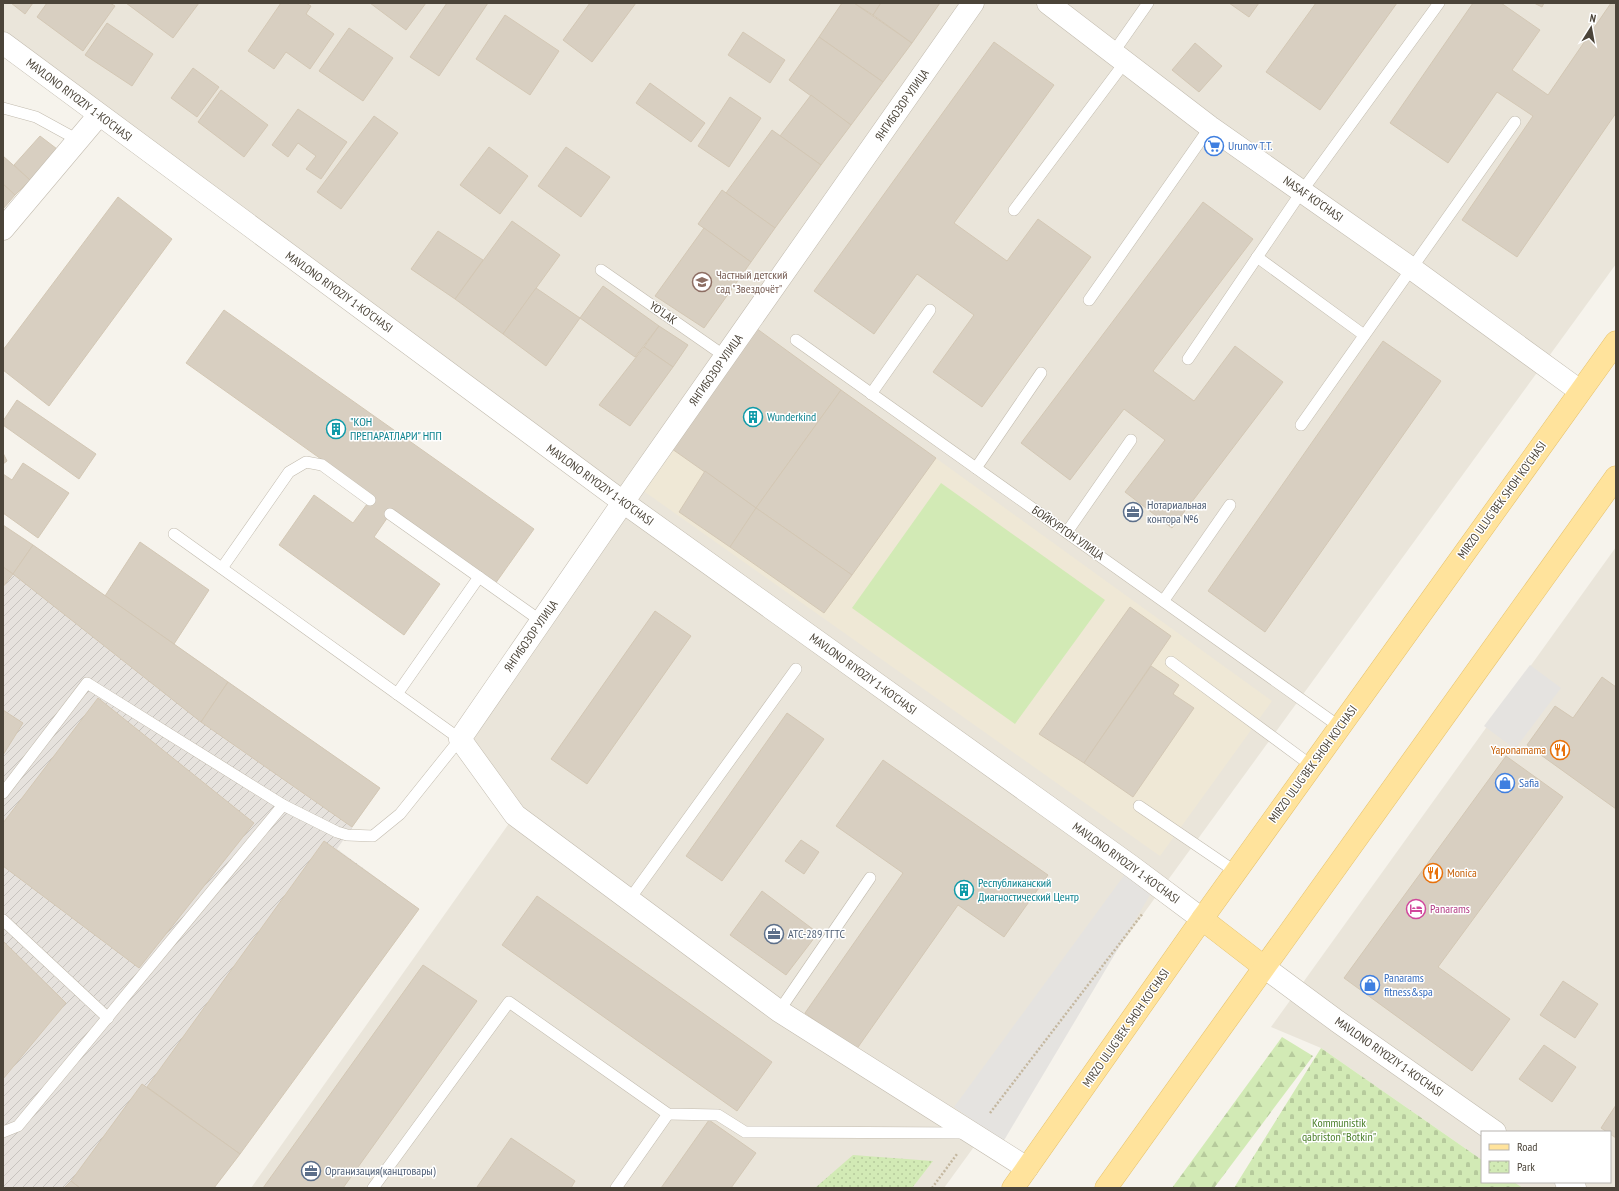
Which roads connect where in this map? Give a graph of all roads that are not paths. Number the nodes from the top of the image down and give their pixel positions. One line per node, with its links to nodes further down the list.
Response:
1 (974, 3): 23 (street, ЯНГИБОЗОР УЛИЦА)
2 (1048, 3): 6 (street, NASAF KO'CHASI)
3 (1148, 3): 6 (lane)
4 (1439, 3): 12 (lane)
5 (3, 43): 8 (street, MAVLONO RIYOZIY 1-KO'CHASI)
6 (1119, 57): 10 (street, NASAF KO'CHASI); 13 (lane)
7 (3, 108): 11 (lane)
8 (99, 115): 11 (street); 33 (street, MAVLONO RIYOZIY 1-KO'CHASI)
9 (1515, 122): 16 (lane)
10 (1210, 127): 12 (street, NASAF KO'CHASI); 18 (lane)
11 (78, 140): 14 (street)
12 (1302, 191): 15 (lane); 16 (street, NASAF KO'CHASI)
13 (1014, 210)
14 (3, 229)
15 (1257, 257): 20 (lane); 24 (lane)
16 (1411, 268): 20 (lane); 26 (street, NASAF KO'CHASI)
17 (601, 270): 23 (lane, YO'LAK)
18 (1089, 300)
19 (930, 310): 27 (lane)
20 (1364, 335): 28 (lane)
21 (796, 340): 27 (lane, БОЙКУРГОН УЛИЦА)
22 (1616, 342): 26 (main road, MIRZO ULUG'BEK SHOH KO'CHASI)
23 (726, 357): 33 (street, ЯНГИБОЗОР УЛИЦА)
24 (1188, 359)
25 (1041, 374): 30 (lane)
26 (1580, 391): 45 (main road, MIRZO ULUG'BEK SHOH KO'CHASI)
27 (871, 394): 30 (lane, БОЙКУРГОН УЛИЦА)
28 (1301, 425)
29 (1131, 440): 36 (lane)
30 (976, 468): 36 (lane, БОЙКУРГОН УЛИЦА)
31 (1616, 477): 56 (main road)
32 (370, 500): 38 (lane)
33 (623, 502): 41 (street, ЯНГИБОЗОР УЛИЦА); 54 (street, MAVLONO RIYOZIY 1-KO'CHASI)
34 (1230, 505): 40 (lane)
35 (390, 514): 39 (lane)
36 (1068, 532): 40 (lane, БОЙКУРГОН УЛИЦА)
37 (174, 534): 38 (lane)
38 (222, 568): 44 (lane)
39 (479, 578): 41 (lane); 44 (lane)
40 (1164, 600): 45 (lane, БОЙКУРГОН УЛИЦА)
41 (541, 621): 46 (street, ЯНГИБОЗОР УЛИЦА)
42 (1171, 662): 47 (lane)
43 (796, 669): 53 (lane)
44 (397, 694): 46 (lane)
45 (1340, 726): 47 (main road, MIRZO ULUG'BEK SHOH KO'CHASI)
46 (460, 739): 49 (lane); 53 (street)
47 (1312, 766): 51 (main road, MIRZO ULUG'BEK SHOH KO'CHASI)
48 (3, 793): 49 (lane)
49 (283, 805): 58 (lane)
50 (1139, 806): 51 (lane)
51 (1236, 872): 54 (main road, MIRZO ULUG'BEK SHOH KO'CHASI)
52 (870, 878): 57 (lane)
53 (629, 900): 57 (street)
54 (1202, 919): 56 (main road); 63 (main road, MIRZO ULUG'BEK SHOH KO'CHASI)
55 (3, 920): 58 (lane)
56 (1264, 966): 60 (street, MAVLONO RIYOZIY 1-KO'CHASI); 67 (main road)
57 (779, 1011): 62 (street)
58 (108, 1018): 61 (lane)
59 (668, 1114): 62 (lane); 64 (lane); 65 (lane)
60 (1494, 1131)
61 (3, 1132)
62 (972, 1133): 63 (street)
63 (1027, 1168): 66 (main road, MIRZO ULUG'BEK SHOH KO'CHASI)
64 (373, 1188)
65 (616, 1188)
66 (1013, 1188)
67 (1106, 1188)

